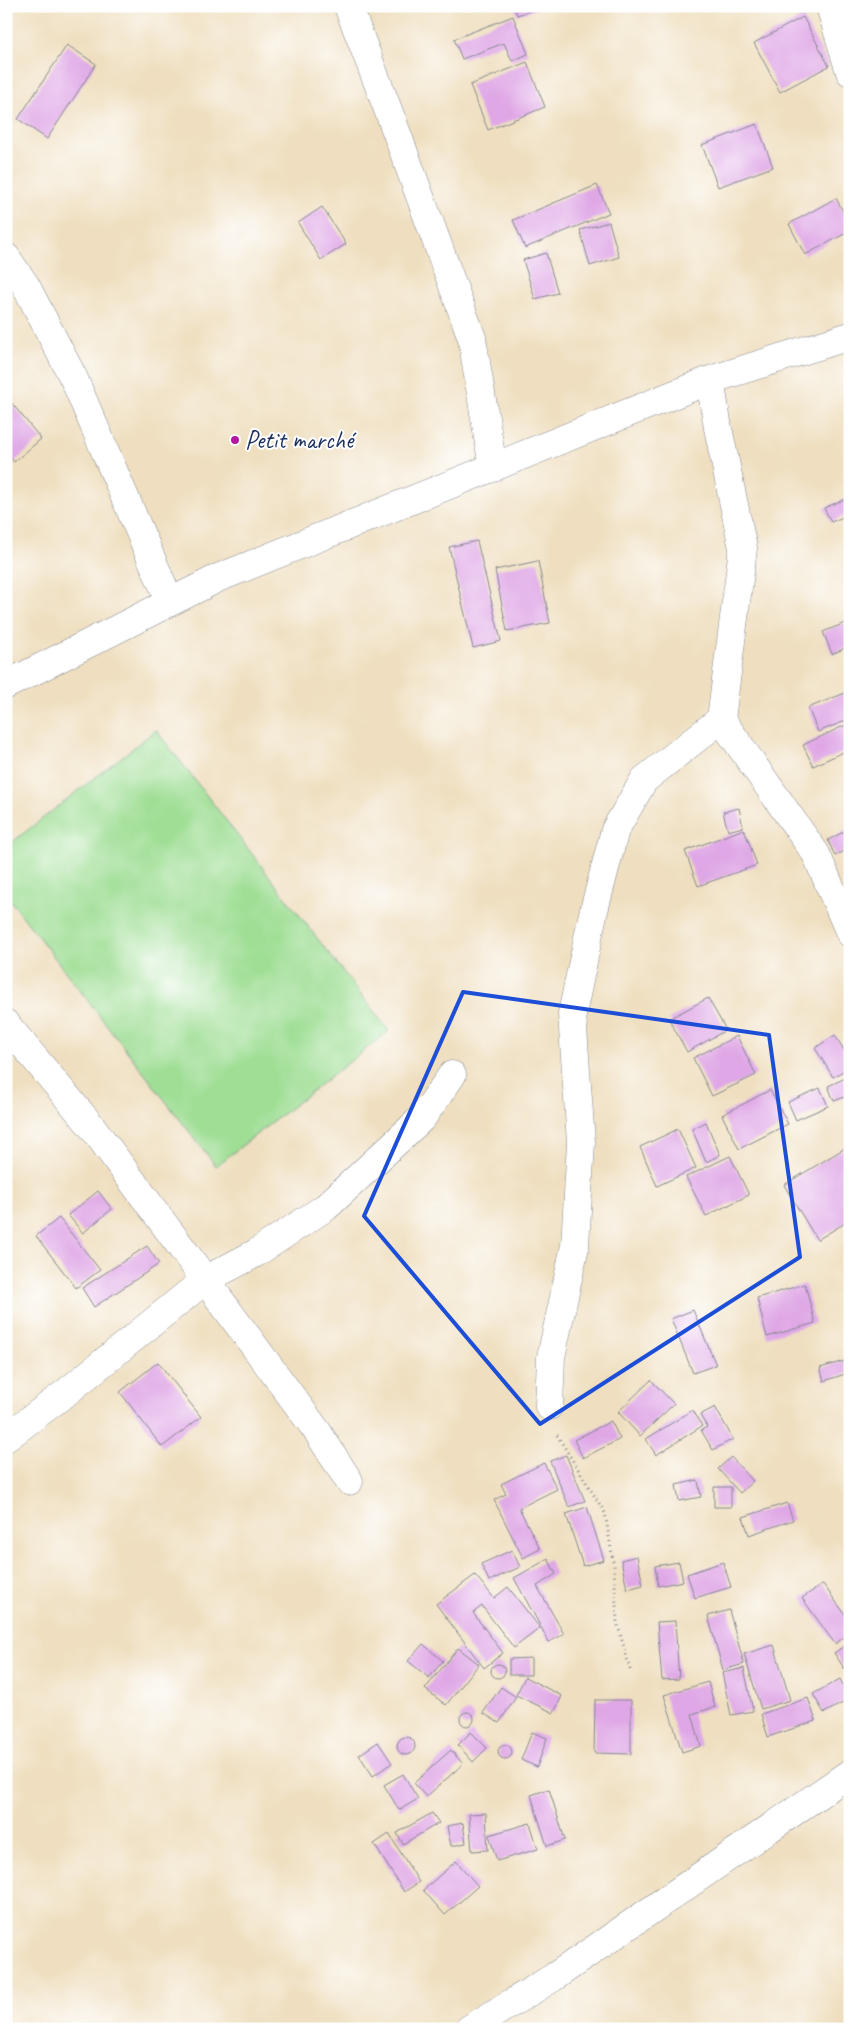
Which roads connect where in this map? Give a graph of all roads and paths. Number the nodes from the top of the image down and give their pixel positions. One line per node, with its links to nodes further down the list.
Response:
1 (348, 6): 7 (street)
2 (830, 6): 3 (street)
3 (850, 72)
4 (6, 258): 8 (street)
5 (850, 336): 6 (street)
6 (710, 380): 7 (street); 10 (street)
7 (493, 468): 8 (street)
8 (170, 602): 9 (street)
9 (6, 685)
10 (721, 719): 11 (street); 15 (street)
11 (850, 933)
12 (6, 1024): 14 (street)
13 (452, 1074): 14 (street)
14 (205, 1280): 16 (street); 17 (street)
15 (549, 1406): 18 (path)
16 (6, 1438)
17 (349, 1481)
18 (631, 1673)
19 (850, 1772): 20 (street)
20 (469, 2029)

